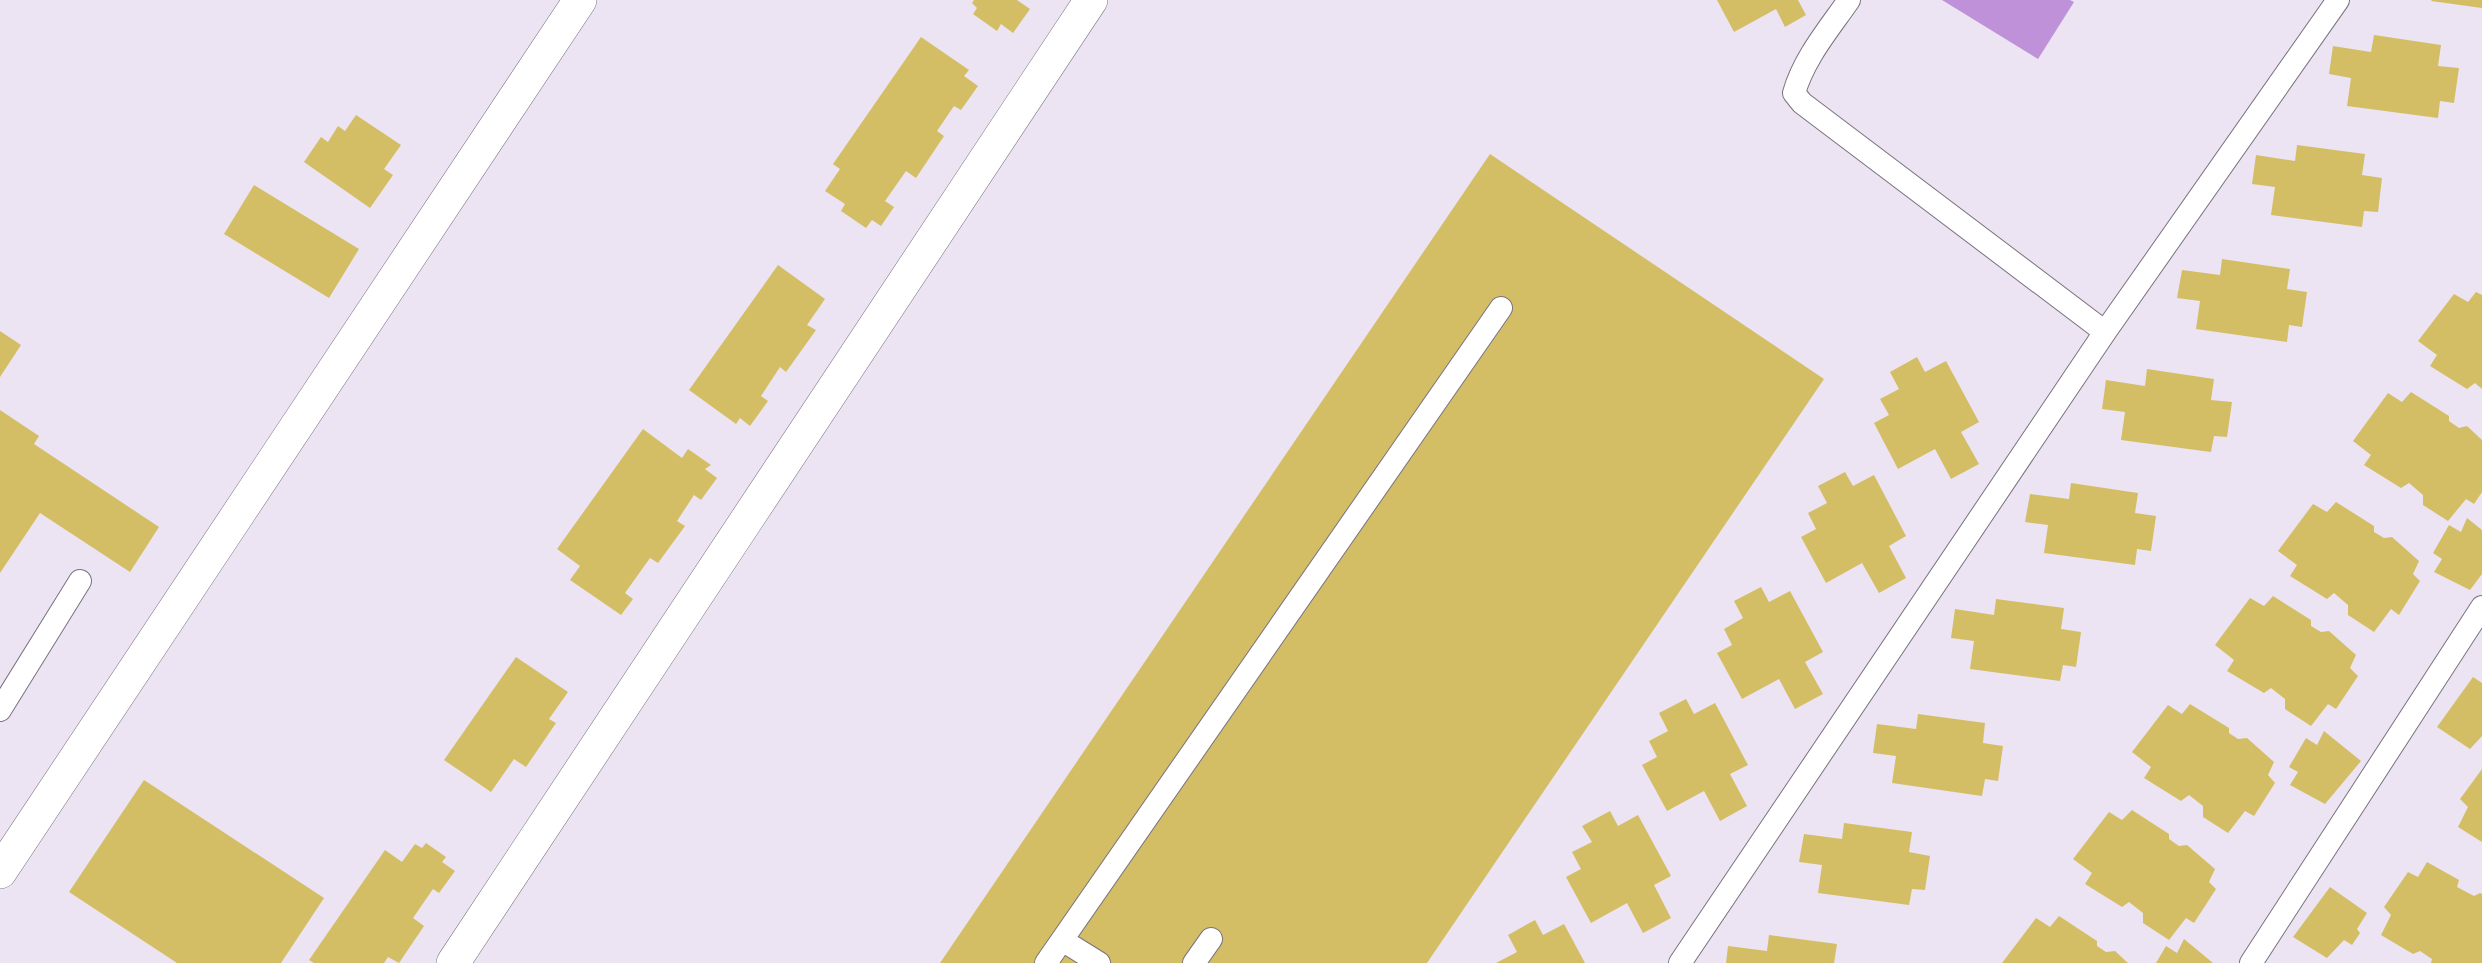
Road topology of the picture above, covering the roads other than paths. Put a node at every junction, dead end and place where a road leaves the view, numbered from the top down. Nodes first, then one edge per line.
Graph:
1 (580, 0) edge
2 (1091, 0) edge
3 (1850, 0) edge
4 (2338, 0) edge
5 (1501, 308) dead end
6 (2105, 332) junction
7 (80, 581) dead end
8 (2482, 607) edge
9 (0, 710) edge
10 (0, 872) edge
11 (1211, 939) dead end
12 (1062, 940) junction
13 (453, 963) edge
14 (1046, 963) edge
15 (1100, 963) edge
16 (1194, 963) edge
17 (1680, 963) edge
18 (2251, 963) edge

1 - 10 street
2 - 13 street
3 - 6 lane
4 - 6 lane
5 - 12 lane
6 - 17 lane
7 - 9 lane
8 - 18 lane
11 - 16 lane
12 - 14 lane
12 - 15 lane

